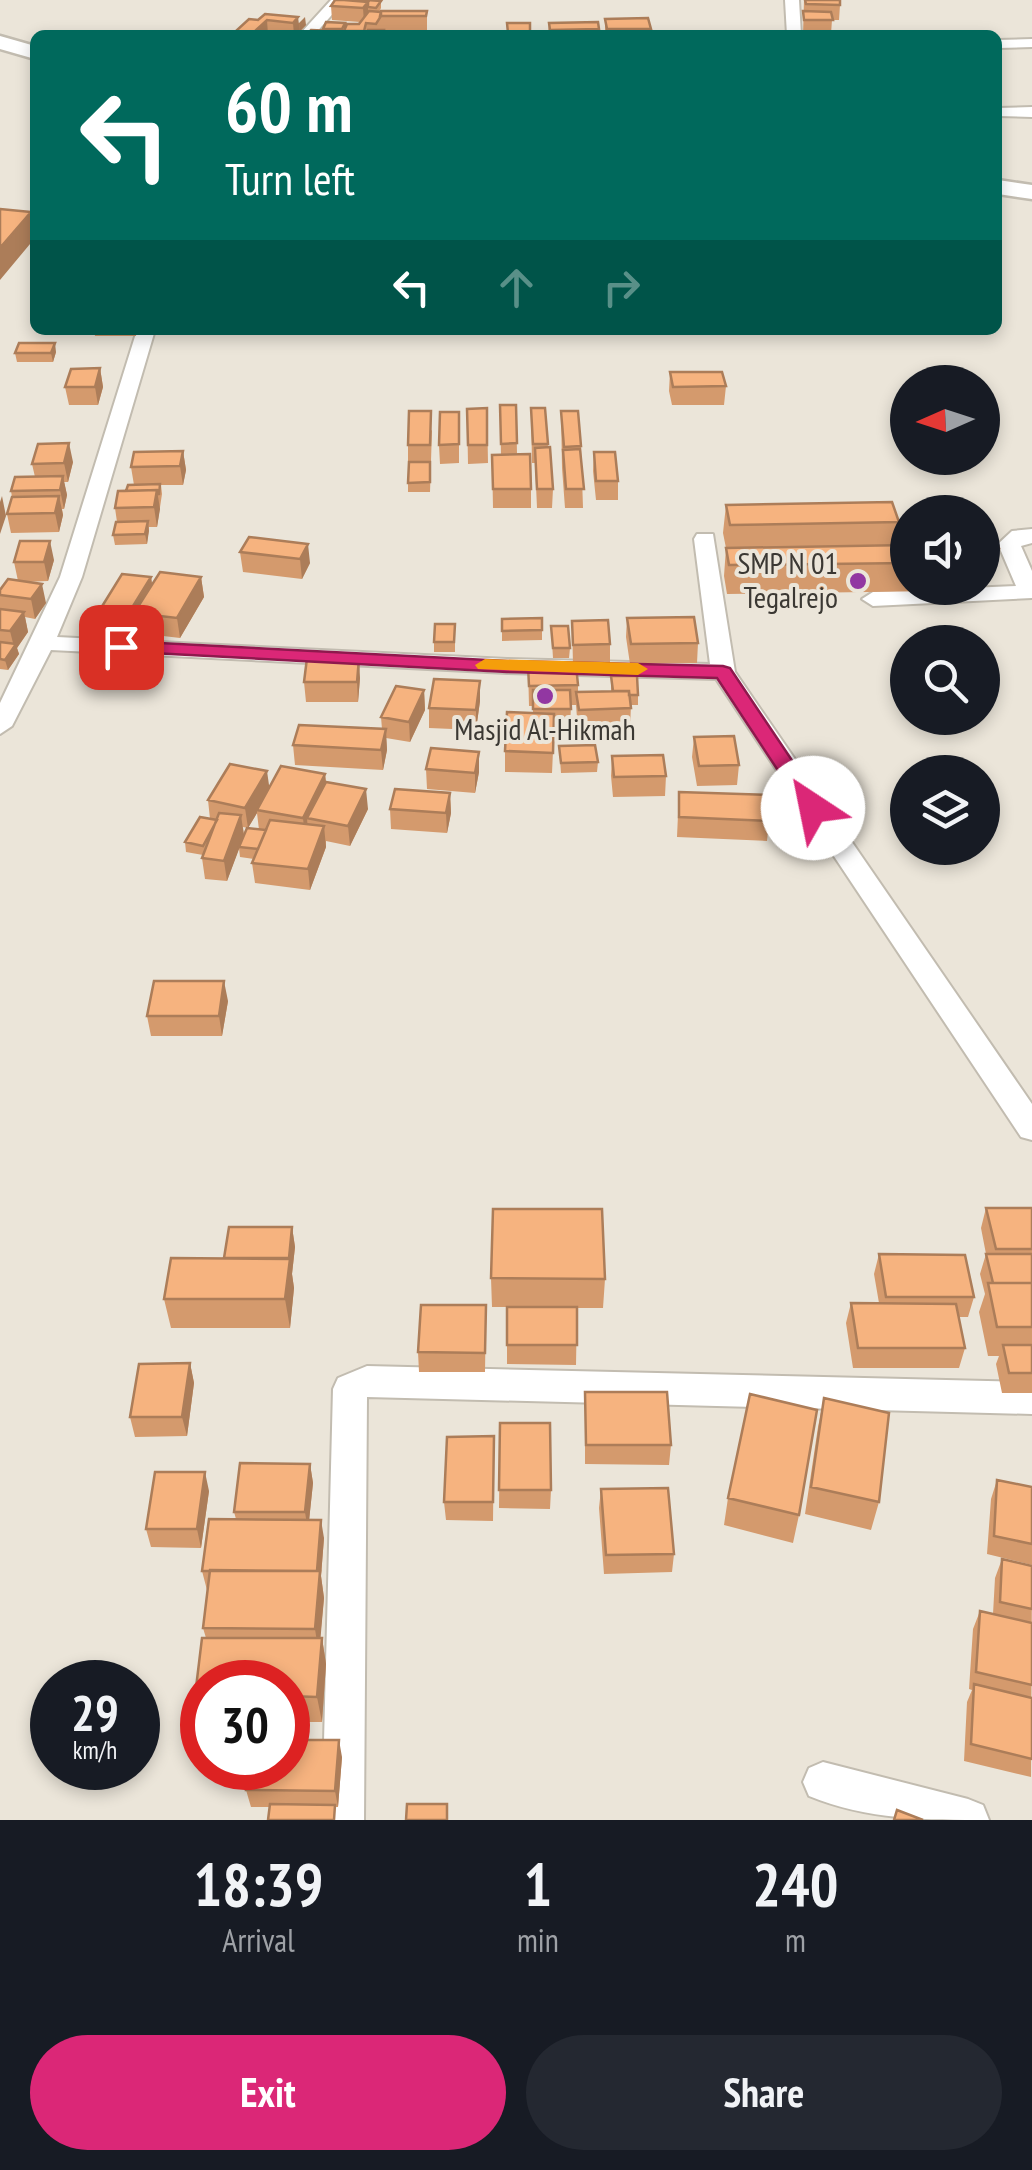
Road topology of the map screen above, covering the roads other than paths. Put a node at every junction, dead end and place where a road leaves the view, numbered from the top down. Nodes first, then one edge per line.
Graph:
1 (338, 0) edge
2 (792, 0) edge
3 (311, 30) edge
4 (794, 30) edge
5 (0, 42) edge
6 (1032, 43) edge
7 (1002, 44) edge
8 (30, 51) edge
9 (1002, 112) edge
10 (1032, 112) edge
11 (1002, 188) edge
12 (1032, 192) edge
13 (144, 335) edge
14 (1032, 536) edge
15 (705, 540) dead end
16 (873, 598) dead end
17 (44, 644) junction
18 (723, 672) junction
19 (0, 726) edge
20 (1032, 1128) edge
21 (1032, 1398) edge
22 (823, 1782) dead end
23 (343, 1820) edge
24 (968, 1820) edge

1 - 3 street
2 - 4 street
5 - 8 street
6 - 7 street
9 - 10 street
11 - 12 street
13 - 17 street
14 - 16 street
15 - 18 street
17 - 18 street
17 - 19 street
18 - 20 street
21 - 23 street
22 - 24 street

